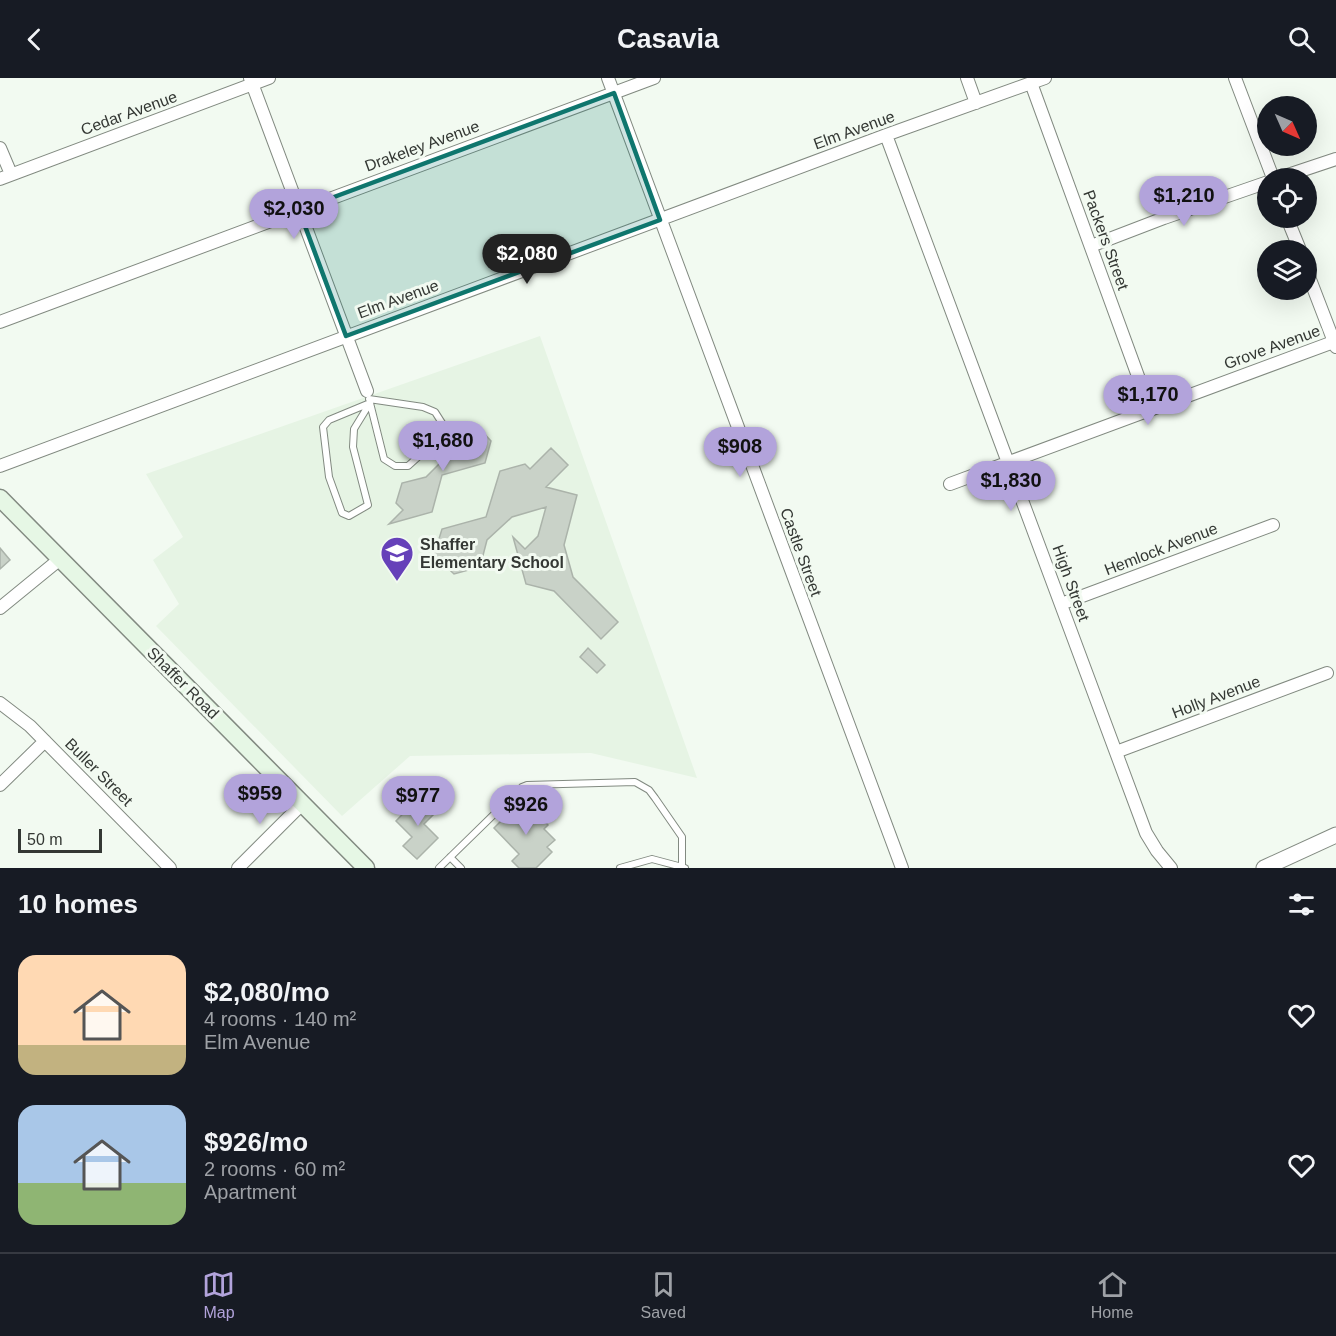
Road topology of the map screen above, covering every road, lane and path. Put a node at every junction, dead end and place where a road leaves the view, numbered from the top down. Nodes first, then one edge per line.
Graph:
1 (269, 78) edge
2 (608, 78) edge
3 (654, 78) edge
4 (967, 78) edge
5 (1045, 78) edge
6 (1235, 78) edge
7 (251, 81) edge
8 (1031, 83) junction
9 (614, 93) junction
10 (976, 103) junction
11 (886, 135) junction
12 (0, 148) edge
13 (1336, 159) edge
14 (1269, 168) edge
15 (1309, 168) edge
16 (5, 176) edge
17 (1257, 186) edge
18 (299, 210) junction
19 (660, 220) junction
20 (1091, 246) junction
21 (1317, 297) edge
22 (0, 322) edge
23 (346, 336) junction
24 (1335, 344) edge
25 (369, 398) junction
26 (1150, 409) junction
27 (1008, 461) junction
28 (0, 466) edge
29 (950, 484) dead end
30 (0, 498) edge
31 (1273, 525) dead end
32 (60, 559) junction
33 (1061, 604) junction
34 (0, 608) edge
35 (1328, 673) dead end
36 (0, 703) edge
37 (45, 741) junction
38 (1116, 752) junction
39 (0, 785) edge
40 (302, 804) junction
41 (1336, 835) edge
42 (450, 857) junction
43 (170, 868) edge
44 (238, 868) edge
45 (366, 868) edge
46 (439, 868) edge
47 (461, 868) edge
48 (620, 868) edge
49 (683, 868) edge
50 (902, 868) edge
51 (1171, 868) edge
52 (1264, 868) edge

1 - 7 street, Cedar Avenue
2 - 9 street, Castle Street
3 - 9 street, Drakeley Avenue
4 - 10 street
5 - 8 street, Elm Avenue
6 - 14 street
7 - 16 street, Cedar Avenue
7 - 18 street
8 - 10 street, Elm Avenue
8 - 20 street, Packers Street
9 - 18 street, Drakeley Avenue
9 - 19 street, Castle Street
10 - 11 street, Elm Avenue
11 - 19 street, Elm Avenue
11 - 27 street, High Street
12 - 16 street
13 - 15 street
17 - 20 street
18 - 22 street, Drakeley Avenue
18 - 23 street
19 - 23 street, Elm Avenue
19 - 50 street, Castle Street
20 - 26 street, Packers Street
21 - 24 street
23 - 25 street
23 - 28 street, Elm Avenue
24 - 26 street, Grove Avenue
25 - 25 lane
25 - 25 lane
26 - 27 street, Grove Avenue
27 - 29 street, Grove Avenue
27 - 33 street, High Street
30 - 32 main road, Shaffer Road
31 - 33 street, Hemlock Avenue
32 - 34 street
32 - 40 main road, Shaffer Road
33 - 38 street, High Street
35 - 38 street, Holly Avenue
36 - 37 street, Buller Street
37 - 39 street
37 - 43 street, Buller Street
38 - 51 street, High Street
40 - 44 street
40 - 45 main road, Shaffer Road
41 - 52 street
42 - 46 lane
42 - 47 lane
42 - 49 lane
48 - 49 lane

